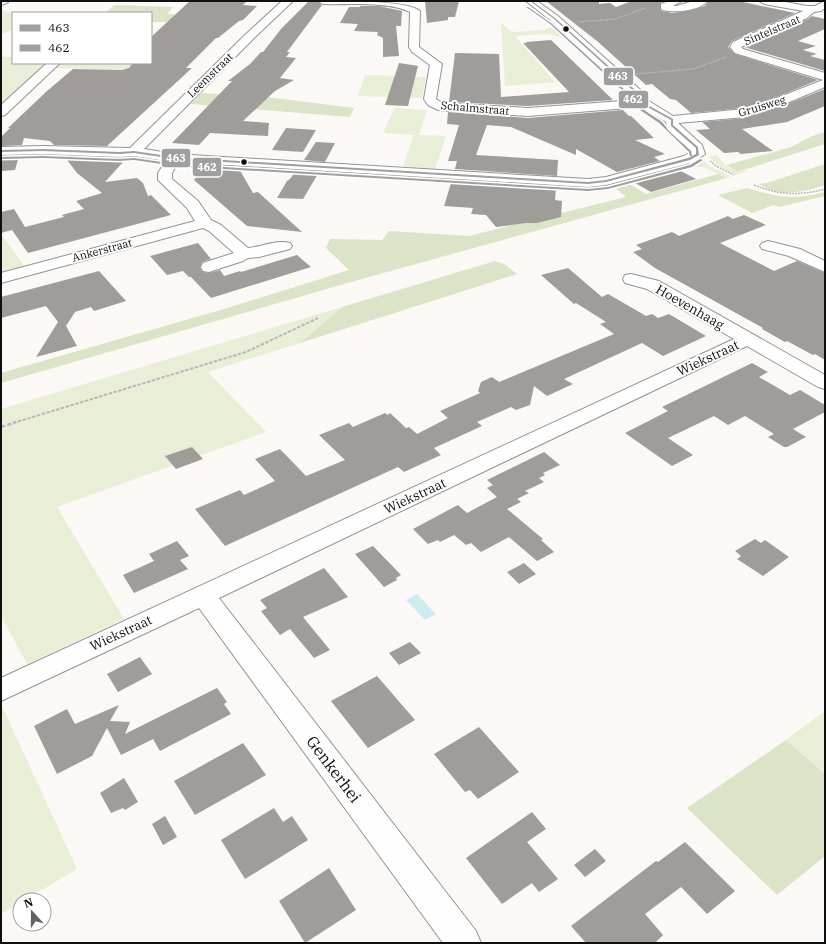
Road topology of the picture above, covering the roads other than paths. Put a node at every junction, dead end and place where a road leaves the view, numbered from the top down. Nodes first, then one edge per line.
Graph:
1 (4, 1) edge
2 (288, 1) edge
3 (323, 1) edge
4 (531, 1) edge
5 (677, 1) edge
6 (703, 1) edge
7 (764, 1) edge
8 (1, 2) edge
9 (825, 4) edge
10 (807, 9) junction
11 (53, 64) edge
12 (825, 77) edge
13 (825, 84) edge
14 (643, 103) junction
15 (1, 112) edge
16 (672, 120) junction
17 (1, 151) edge
18 (134, 152) junction
19 (175, 158) junction
20 (204, 223) junction
21 (284, 246) dead end
22 (768, 246) dead end
23 (244, 253) junction
24 (209, 267) dead end
25 (825, 267) edge
26 (1, 278) edge
27 (631, 279) dead end
28 (748, 339) junction
29 (825, 383) edge
30 (204, 595) junction
31 (1, 690) edge
32 (464, 943) edge

1 - 8 street
2 - 18 street, Leemstraat
3 - 14 street, Schalmstraat
4 - 14 street
5 - 6 street
7 - 10 street
9 - 10 street, Sintelstraat
10 - 12 street, Sintelstraat
11 - 15 street
13 - 16 street, Gruisweg
14 - 16 street
16 - 19 street
17 - 18 street
18 - 19 street
19 - 20 street
20 - 23 street
20 - 26 street, Ankerstraat
21 - 23 street
22 - 25 street
23 - 24 street
27 - 28 street, Hoevenhaag
28 - 29 street, Wiekstraat
28 - 30 street, Wiekstraat
30 - 31 street, Wiekstraat
30 - 32 street, Genkerhei

